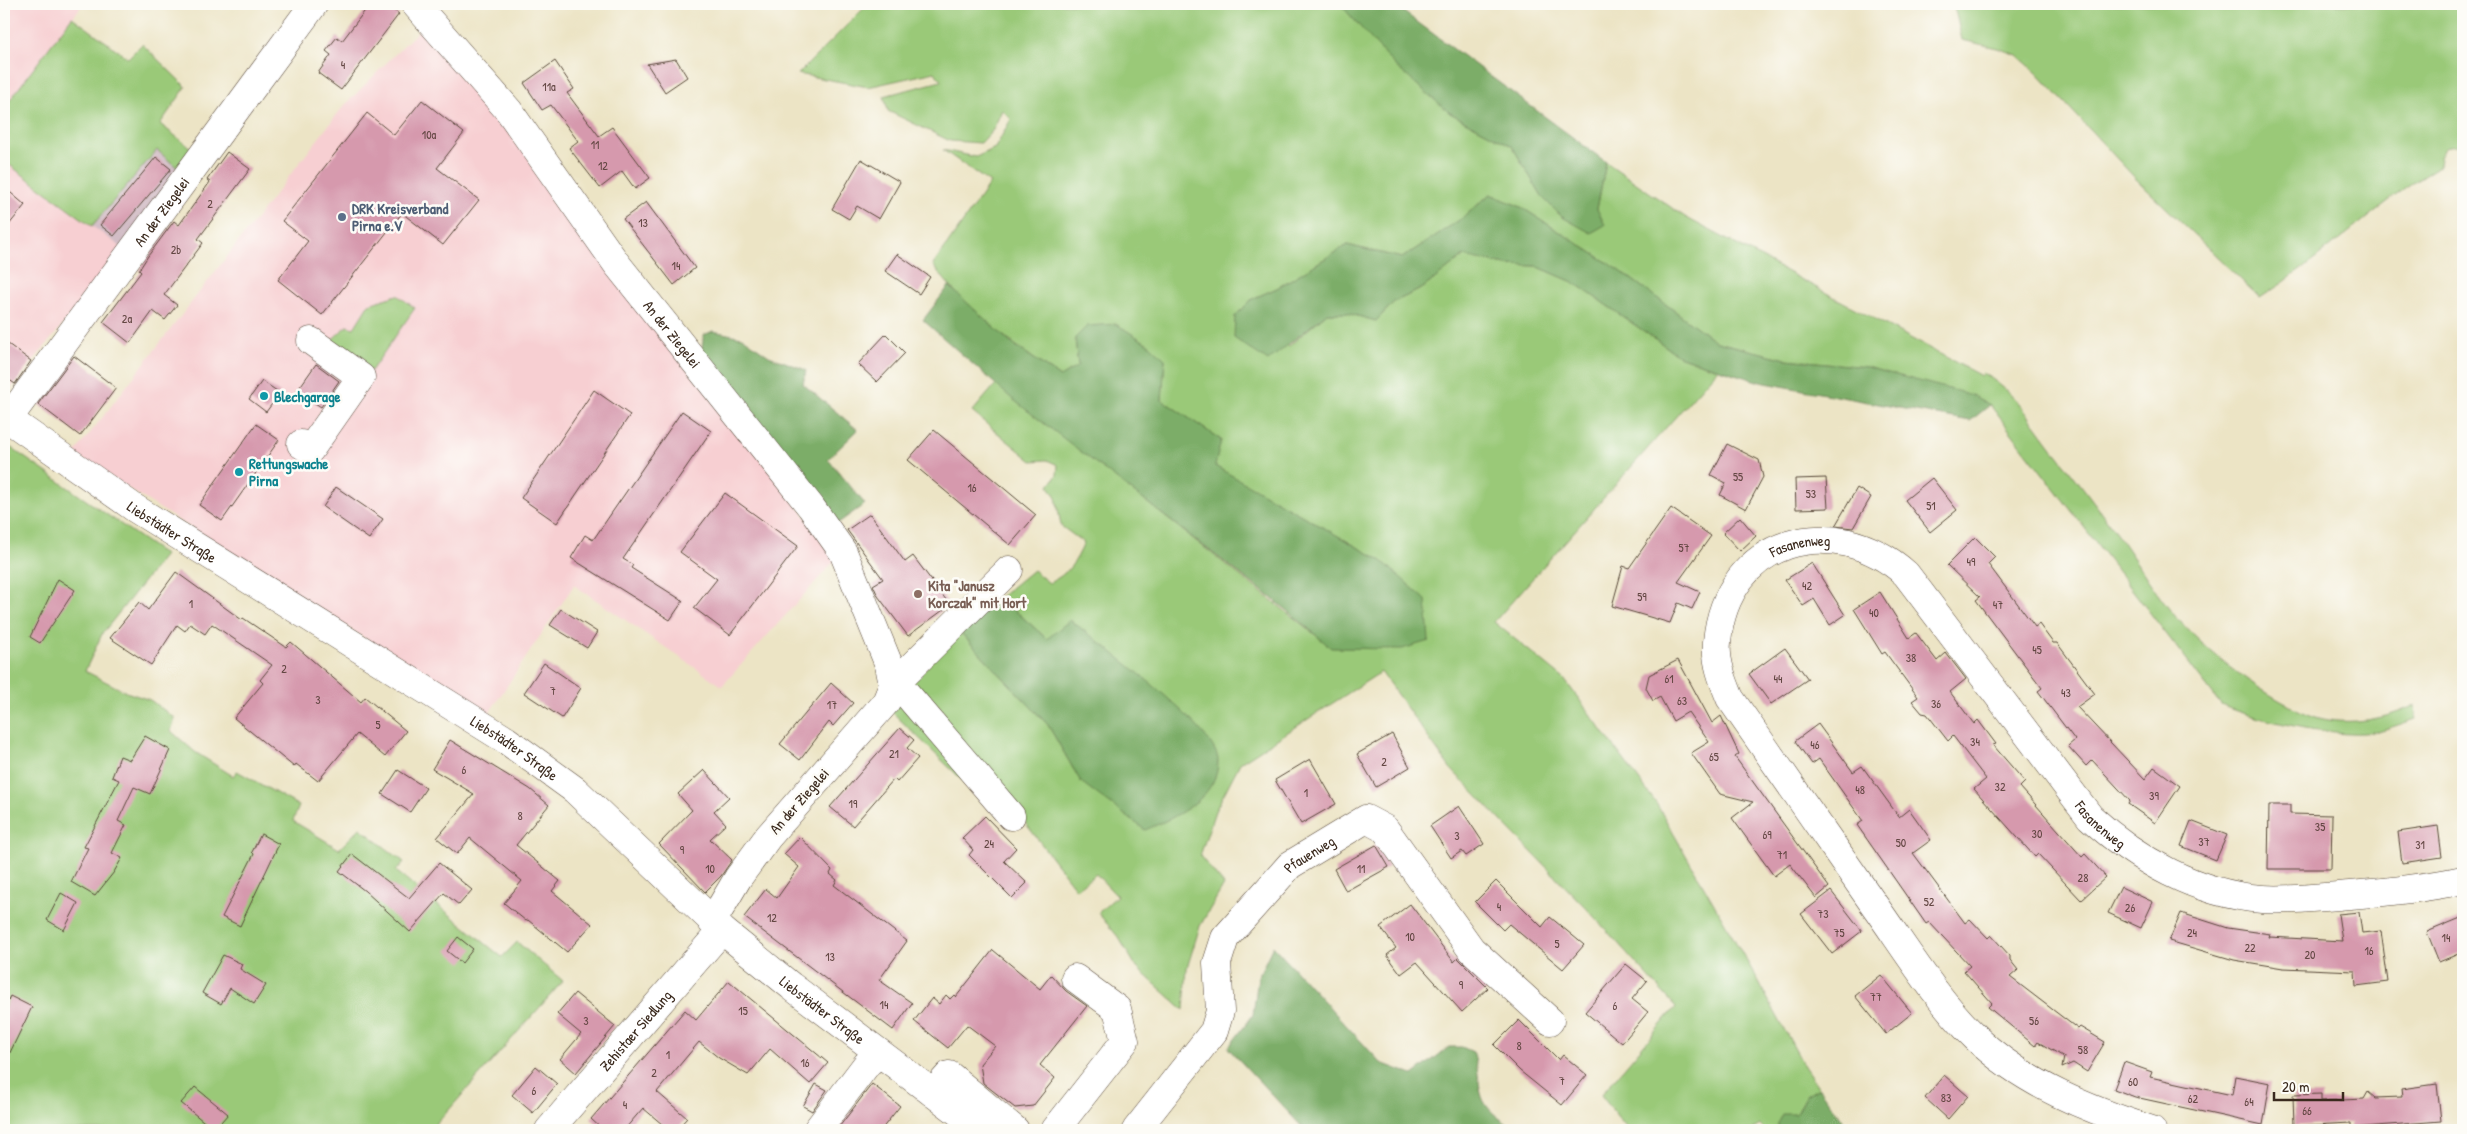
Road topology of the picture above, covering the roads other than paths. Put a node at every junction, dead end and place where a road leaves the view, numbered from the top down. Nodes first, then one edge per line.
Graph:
1 (314, 4) edge
2 (416, 4) edge
3 (311, 341) dead end
4 (6, 418) edge
5 (301, 444) dead end
6 (1009, 570) dead end
7 (893, 685) junction
8 (1011, 816) dead end
9 (2463, 880) edge
10 (717, 926) junction
11 (1075, 978) dead end
12 (1550, 1021) dead end
13 (879, 1052) junction
14 (933, 1093) junction
15 (549, 1130) edge
16 (817, 1130) edge
17 (982, 1130) edge
18 (1016, 1130) edge
19 (1055, 1130) edge
20 (1136, 1130) edge
21 (2152, 1130) edge

1 - 4 street, An der Ziegelei
2 - 7 street, An der Ziegelei
3 - 5 street
4 - 10 street, Liebstädter Straße
6 - 7 street
7 - 8 street
7 - 10 street, An der Ziegelei
9 - 21 street, Fasanenweg
10 - 13 street, Liebstädter Straße
10 - 15 street, Zehistaer Siedlung
11 - 19 street
12 - 20 street, Pfauenweg
13 - 14 street, Liebstädter Straße
13 - 16 street
14 - 17 street, Liebstädter Straße
14 - 18 street

